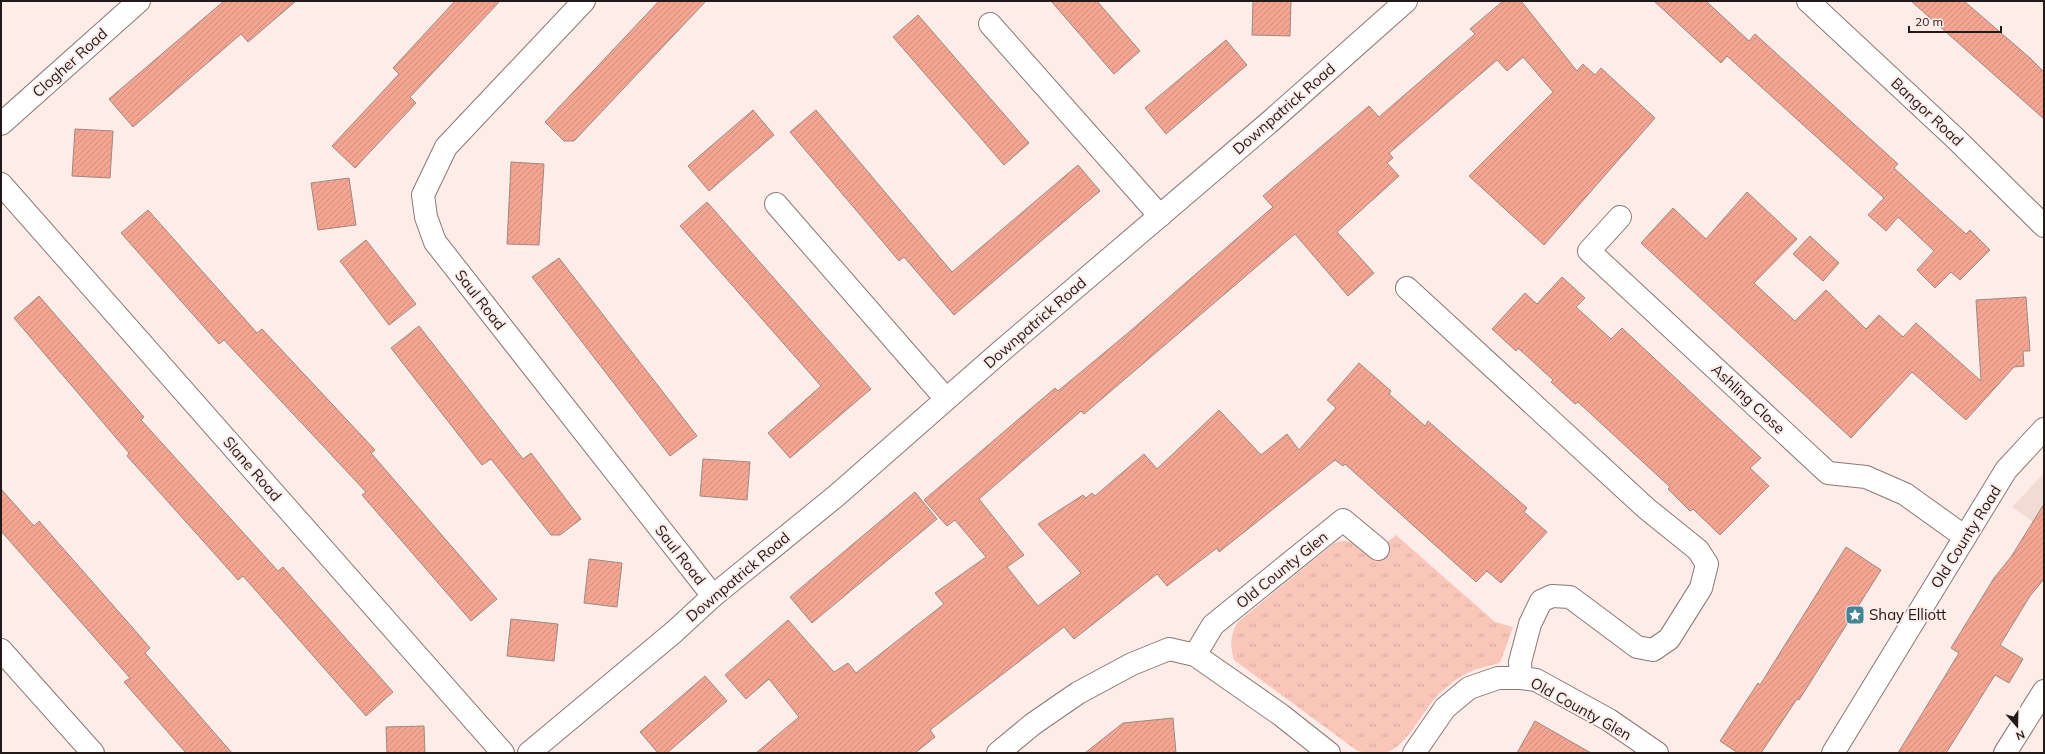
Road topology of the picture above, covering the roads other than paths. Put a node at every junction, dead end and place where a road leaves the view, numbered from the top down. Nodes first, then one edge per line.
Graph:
1 (139, 1) edge
2 (584, 1) edge
3 (1808, 1) edge
4 (1394, 5) edge
5 (990, 24) dead end
6 (1, 124) edge
7 (1, 184) edge
8 (776, 204) dead end
9 (1160, 216) junction
10 (1620, 217) dead end
11 (2044, 226) edge
12 (1407, 288) dead end
13 (946, 399) junction
14 (2044, 429) edge
15 (1965, 537) junction
16 (1378, 549) dead end
17 (713, 596) junction
18 (1, 650) edge
19 (1195, 655) junction
20 (1521, 678) junction
21 (2044, 691) edge
22 (93, 753) edge
23 (503, 753) edge
24 (529, 753) edge
25 (998, 753) edge
26 (1329, 753) edge
27 (1414, 753) edge
28 (1657, 753) edge
29 (1833, 753) edge
30 (2005, 753) edge

1 - 6 street, Clogher Road
2 - 17 street, Saul Road
3 - 11 street, Bangor Road
4 - 9 street, Downpatrick Road
5 - 9 street
7 - 23 street, Slane Road
8 - 13 street
9 - 13 street, Downpatrick Road
10 - 15 street, Ashling Close
12 - 20 street
13 - 17 street, Downpatrick Road
14 - 15 street, Old County Road
15 - 29 street, Old County Road
16 - 19 street, Old County Glen
17 - 24 street, Downpatrick Road
18 - 22 street
19 - 25 street
19 - 26 street
20 - 27 street, Old County Glen
20 - 28 street, Old County Glen
21 - 30 street

